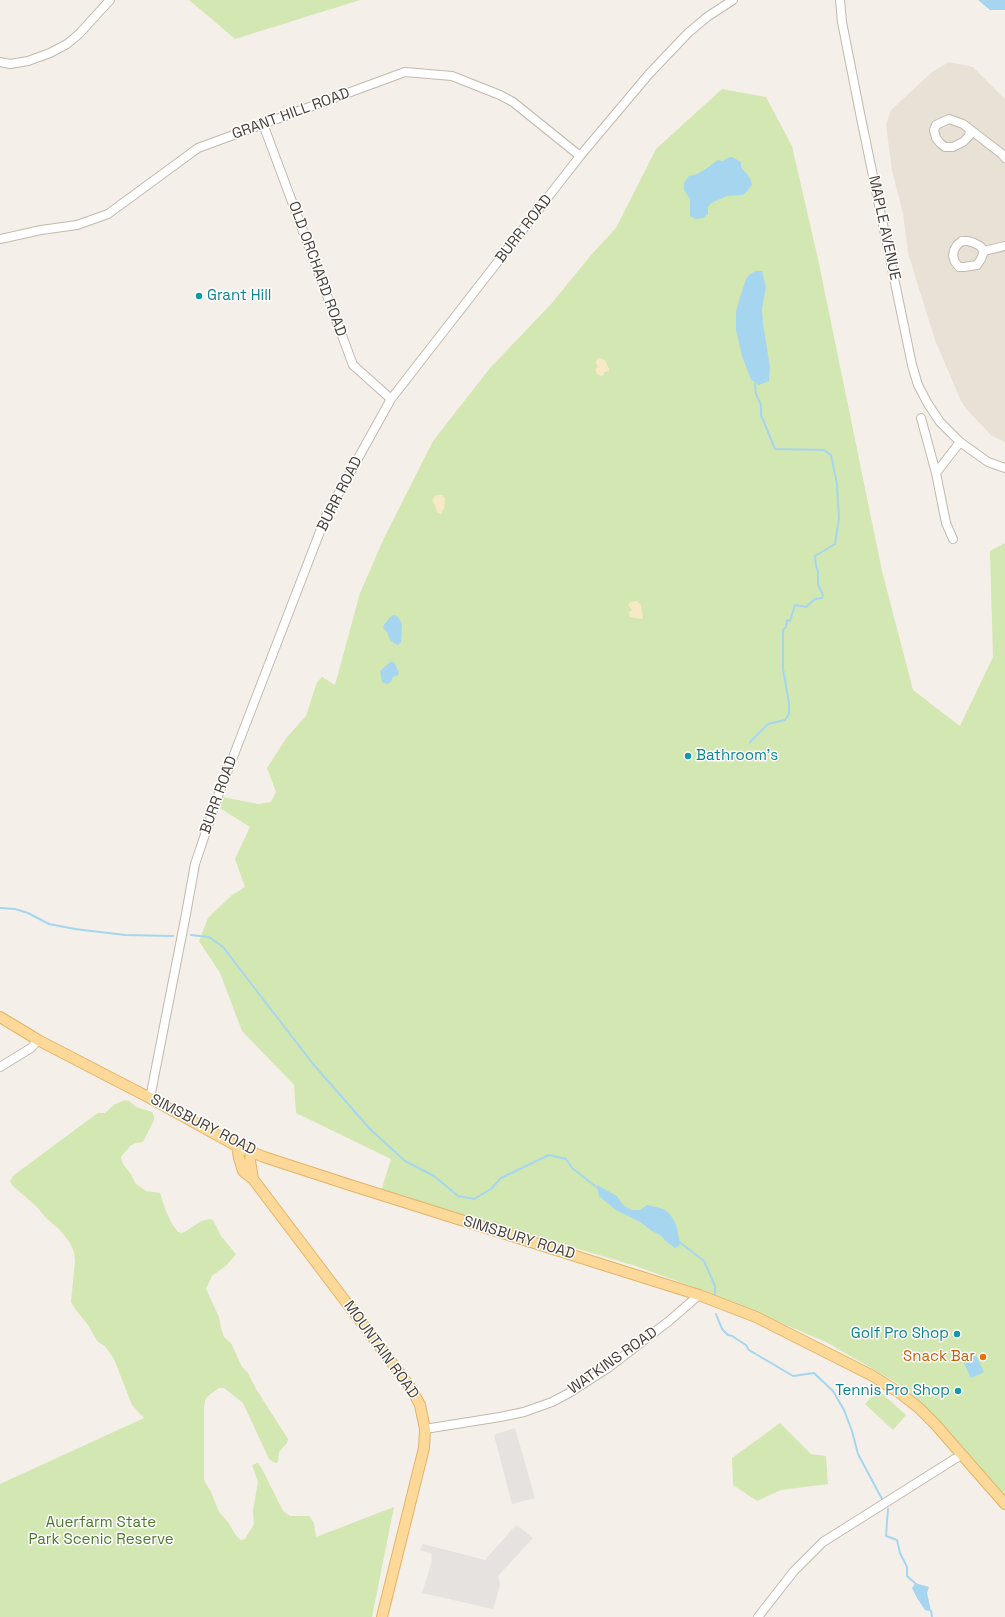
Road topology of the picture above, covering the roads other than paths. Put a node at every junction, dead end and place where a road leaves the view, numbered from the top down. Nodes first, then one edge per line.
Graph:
1 (110, 0) edge
2 (840, 0) edge
3 (729, 1) edge
4 (0, 62) edge
5 (263, 124) junction
6 (970, 130) dead end
7 (580, 156) junction
8 (1005, 158) edge
9 (0, 239) edge
10 (1005, 246) edge
11 (984, 251) dead end
12 (391, 399) junction
13 (922, 418) dead end
14 (960, 442) junction
15 (1005, 468) edge
16 (936, 473) junction
17 (953, 539) dead end
18 (0, 1017) edge
19 (38, 1040) junction
20 (0, 1067) edge
21 (150, 1098) junction
22 (237, 1146) junction
23 (251, 1151) junction
24 (253, 1179) junction
25 (699, 1295) junction
26 (425, 1429) junction
27 (961, 1455) junction
28 (1005, 1504) edge
29 (382, 1617) edge
30 (758, 1617) edge

1 - 4 street
2 - 14 street, MAPLE AVENUE
3 - 7 street, BURR ROAD
5 - 7 street, GRANT HILL ROAD
5 - 9 street, GRANT HILL ROAD
5 - 12 street, OLD ORCHARD ROAD
6 - 8 street
7 - 12 street, BURR ROAD
10 - 11 street
12 - 21 street, BURR ROAD
13 - 16 street
14 - 15 street, MAPLE AVENUE
14 - 16 street
16 - 17 street
18 - 19 main road, SIMSBURY ROAD
19 - 20 street
19 - 21 main road, SIMSBURY ROAD
21 - 22 main road, SIMSBURY ROAD
22 - 23 main road, SIMSBURY ROAD
22 - 24 main road, MOUNTAIN ROAD
23 - 24 main road, MOUNTAIN ROAD
23 - 25 main road, SIMSBURY ROAD
24 - 26 main road, MOUNTAIN ROAD
25 - 26 street, WATKINS ROAD
25 - 27 main road, SIMSBURY ROAD
26 - 29 main road, MOUNTAIN ROAD
27 - 28 main road, SIMSBURY ROAD
27 - 30 street

